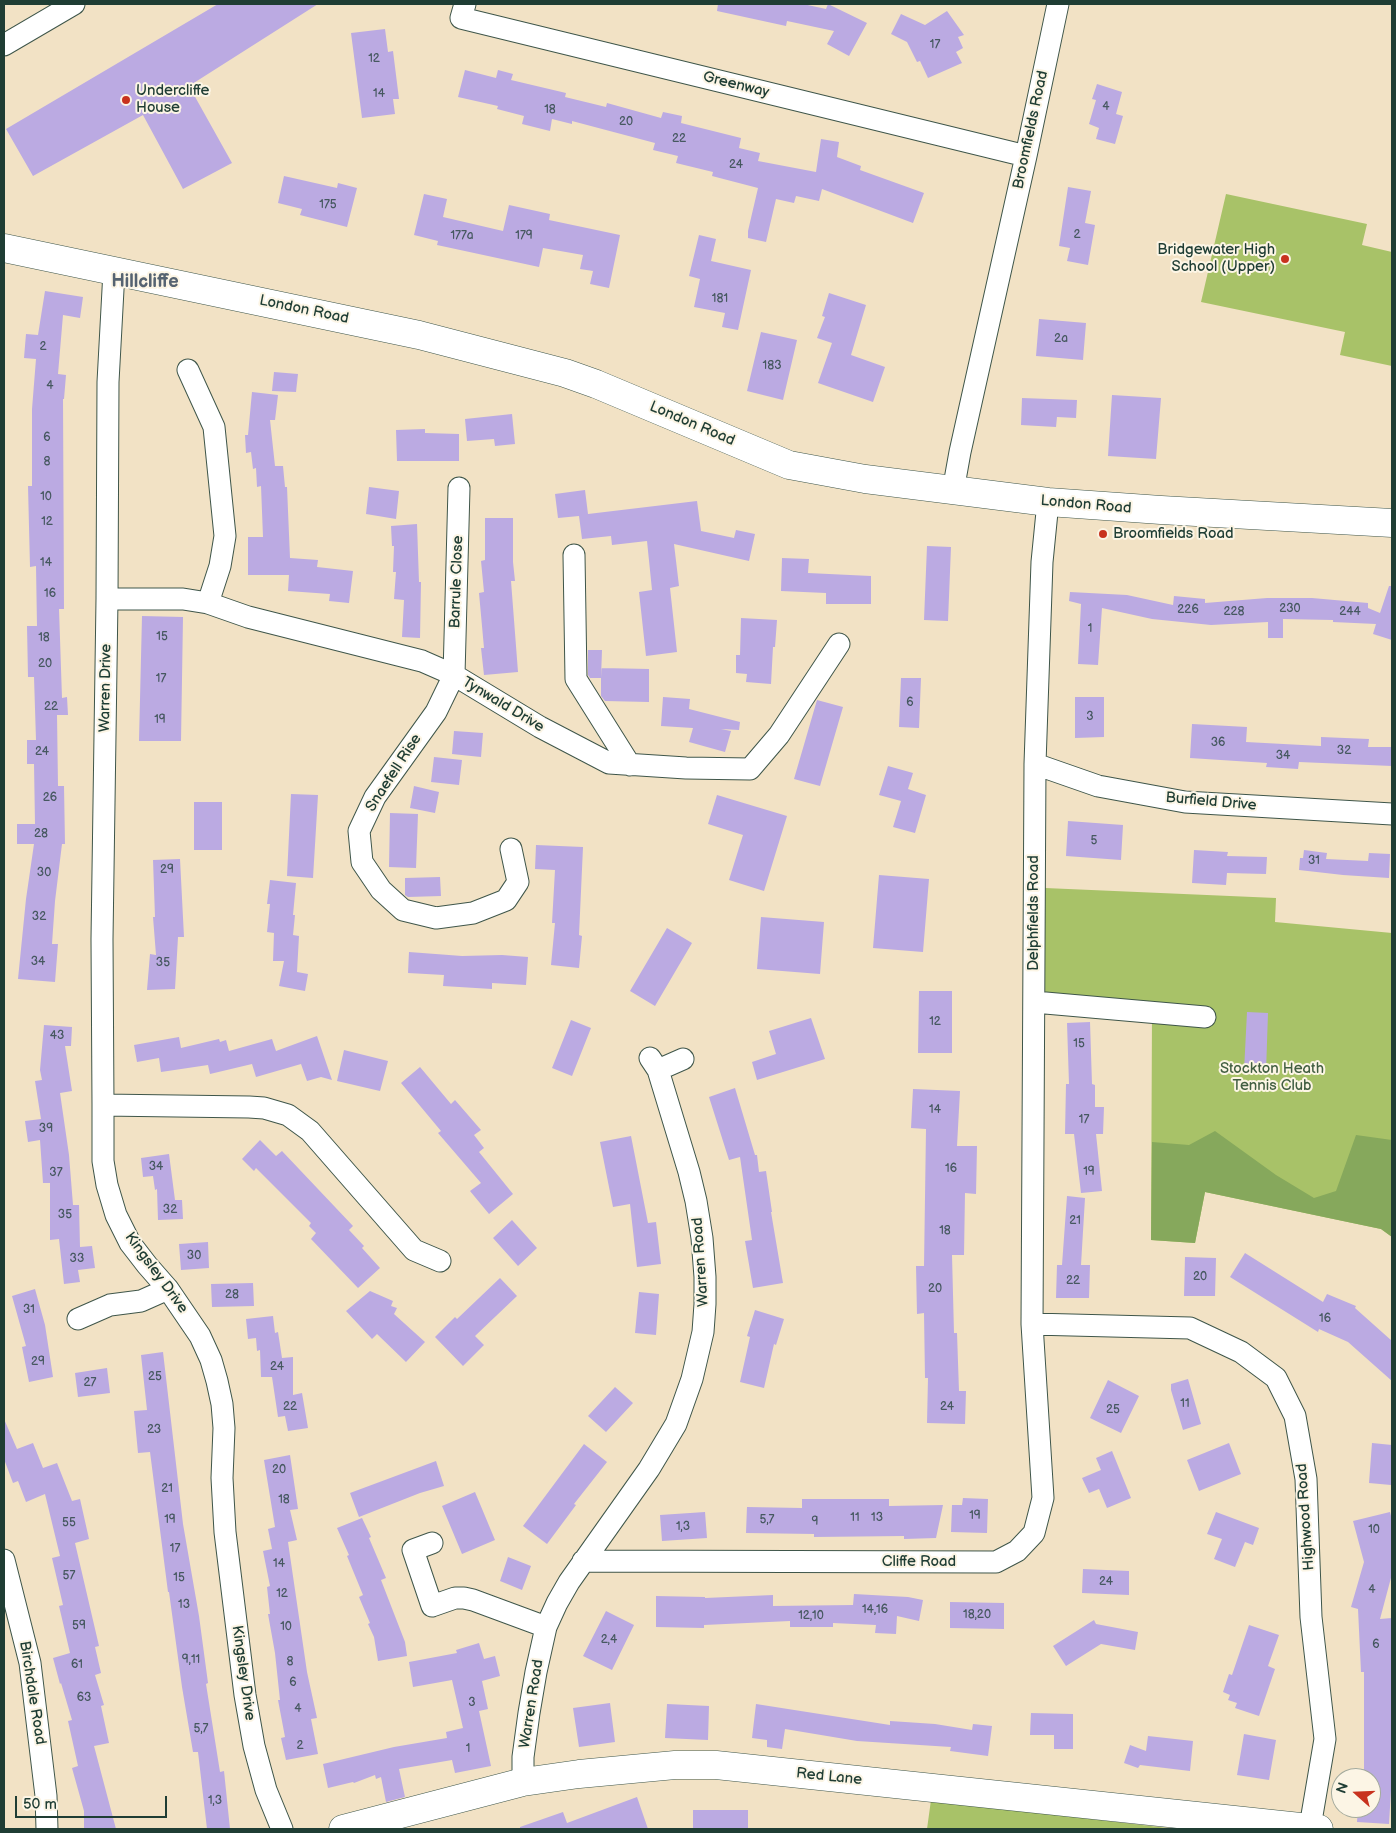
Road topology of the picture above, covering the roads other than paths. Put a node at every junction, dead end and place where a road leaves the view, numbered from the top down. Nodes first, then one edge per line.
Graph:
1 (74, 4) edge
2 (465, 4) edge
3 (1058, 4) edge
4 (4, 45) edge
5 (1026, 156) junction
6 (4, 248) edge
7 (114, 271) junction
8 (188, 370) dead end
9 (461, 488) dead end
10 (953, 491) junction
11 (1048, 502) junction
12 (1392, 523) edge
13 (574, 555) dead end
14 (107, 599) junction
15 (208, 603) junction
16 (839, 644) dead end
17 (454, 675) junction
18 (1035, 764) junction
19 (630, 765) junction
20 (1392, 814) edge
21 (511, 849) dead end
22 (1034, 1002) junction
23 (1206, 1017) dead end
24 (683, 1059) dead end
25 (103, 1105) junction
26 (440, 1261) dead end
27 (168, 1289) junction
28 (78, 1319) dead end
29 (1032, 1324) junction
30 (432, 1542) dead end
31 (4, 1560) edge
32 (583, 1561) junction
33 (546, 1627) junction
34 (523, 1782) junction
35 (376, 1825) edge
36 (1315, 1828) edge
37 (47, 1829) edge
38 (282, 1829) edge
39 (343, 1829) edge

1 - 4 street
2 - 5 street, Greenway
3 - 5 street, Broomfields Road
5 - 10 street, Broomfields Road
6 - 7 main road, London Road
7 - 10 main road, London Road
7 - 14 street, Warren Drive
8 - 15 street
9 - 17 street, Barrule Close
10 - 11 main road, London Road
11 - 12 main road, London Road
11 - 18 street, Delphfields Road
13 - 19 street
14 - 15 street, Tynwald Drive
14 - 25 street, Warren Drive
15 - 17 street, Tynwald Drive
16 - 19 street, Tynwald Drive
17 - 19 street, Tynwald Drive
17 - 21 street, Snaefell Rise
18 - 20 street, Burfield Drive
18 - 22 street, Delphfields Road
22 - 23 street
22 - 29 street, Delphfields Road
24 - 32 street, Warren Road
25 - 26 street
25 - 27 street, Kingsley Drive
27 - 28 street
27 - 38 street, Kingsley Drive
29 - 32 street, Cliffe Road
29 - 36 street, Highwood Road
30 - 33 street
31 - 37 street, Birchdale Road
32 - 33 street, Warren Road
33 - 34 street, Warren Road
34 - 35 main road, Red Lane
34 - 36 main road, Red Lane
35 - 39 main road, Red Lane

